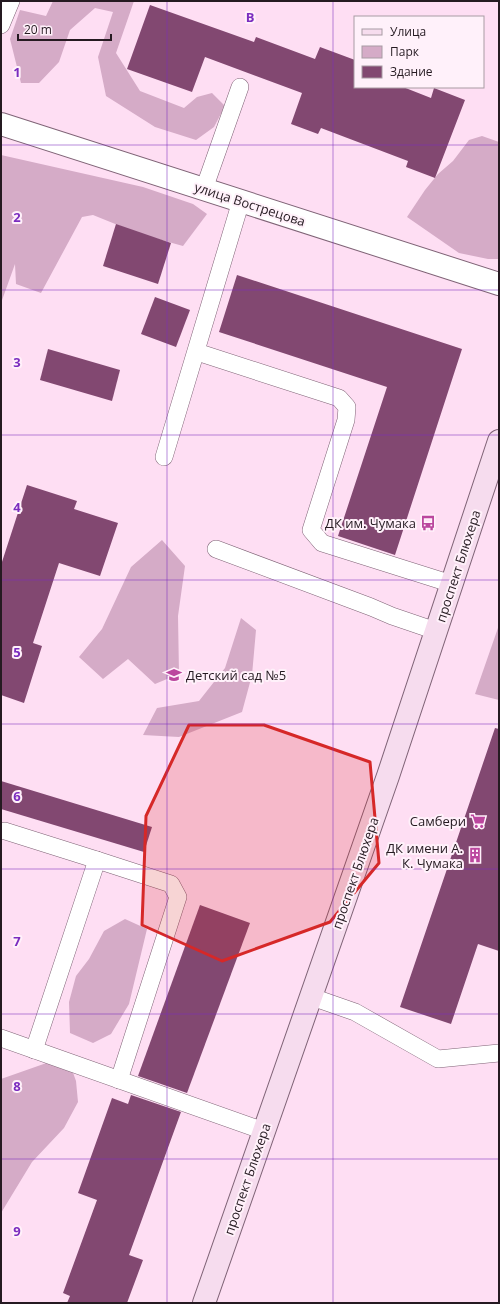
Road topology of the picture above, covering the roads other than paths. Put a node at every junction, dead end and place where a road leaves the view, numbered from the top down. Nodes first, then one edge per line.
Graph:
1 (11, 1) edge
2 (1, 25) edge
3 (240, 87) dead end
4 (1, 124) edge
5 (204, 190) junction
6 (241, 201) junction
7 (499, 284) edge
8 (197, 352) junction
9 (499, 441) edge
10 (164, 457) dead end
11 (216, 548) dead end
12 (452, 584) junction
13 (436, 631) junction
14 (2, 835) edge
15 (97, 860) junction
16 (312, 998) junction
17 (1, 1038) edge
18 (34, 1050) junction
19 (499, 1053) edge
20 (119, 1080) junction
21 (264, 1132) junction
22 (204, 1303) edge

1 - 2 lane
3 - 5 lane
4 - 5 street, улица Вострецова
5 - 6 street, улица Вострецова
6 - 7 street, улица Вострецова
6 - 8 lane
8 - 10 lane
8 - 12 lane
9 - 12 main road, проспект Блюхера
11 - 13 lane
12 - 13 main road, проспект Блюхера
13 - 16 main road, проспект Блюхера
14 - 15 lane
15 - 18 lane
15 - 20 lane
16 - 19 lane
16 - 21 main road, проспект Блюхера
17 - 18 lane
18 - 20 lane
20 - 21 lane
21 - 22 main road, проспект Блюхера

